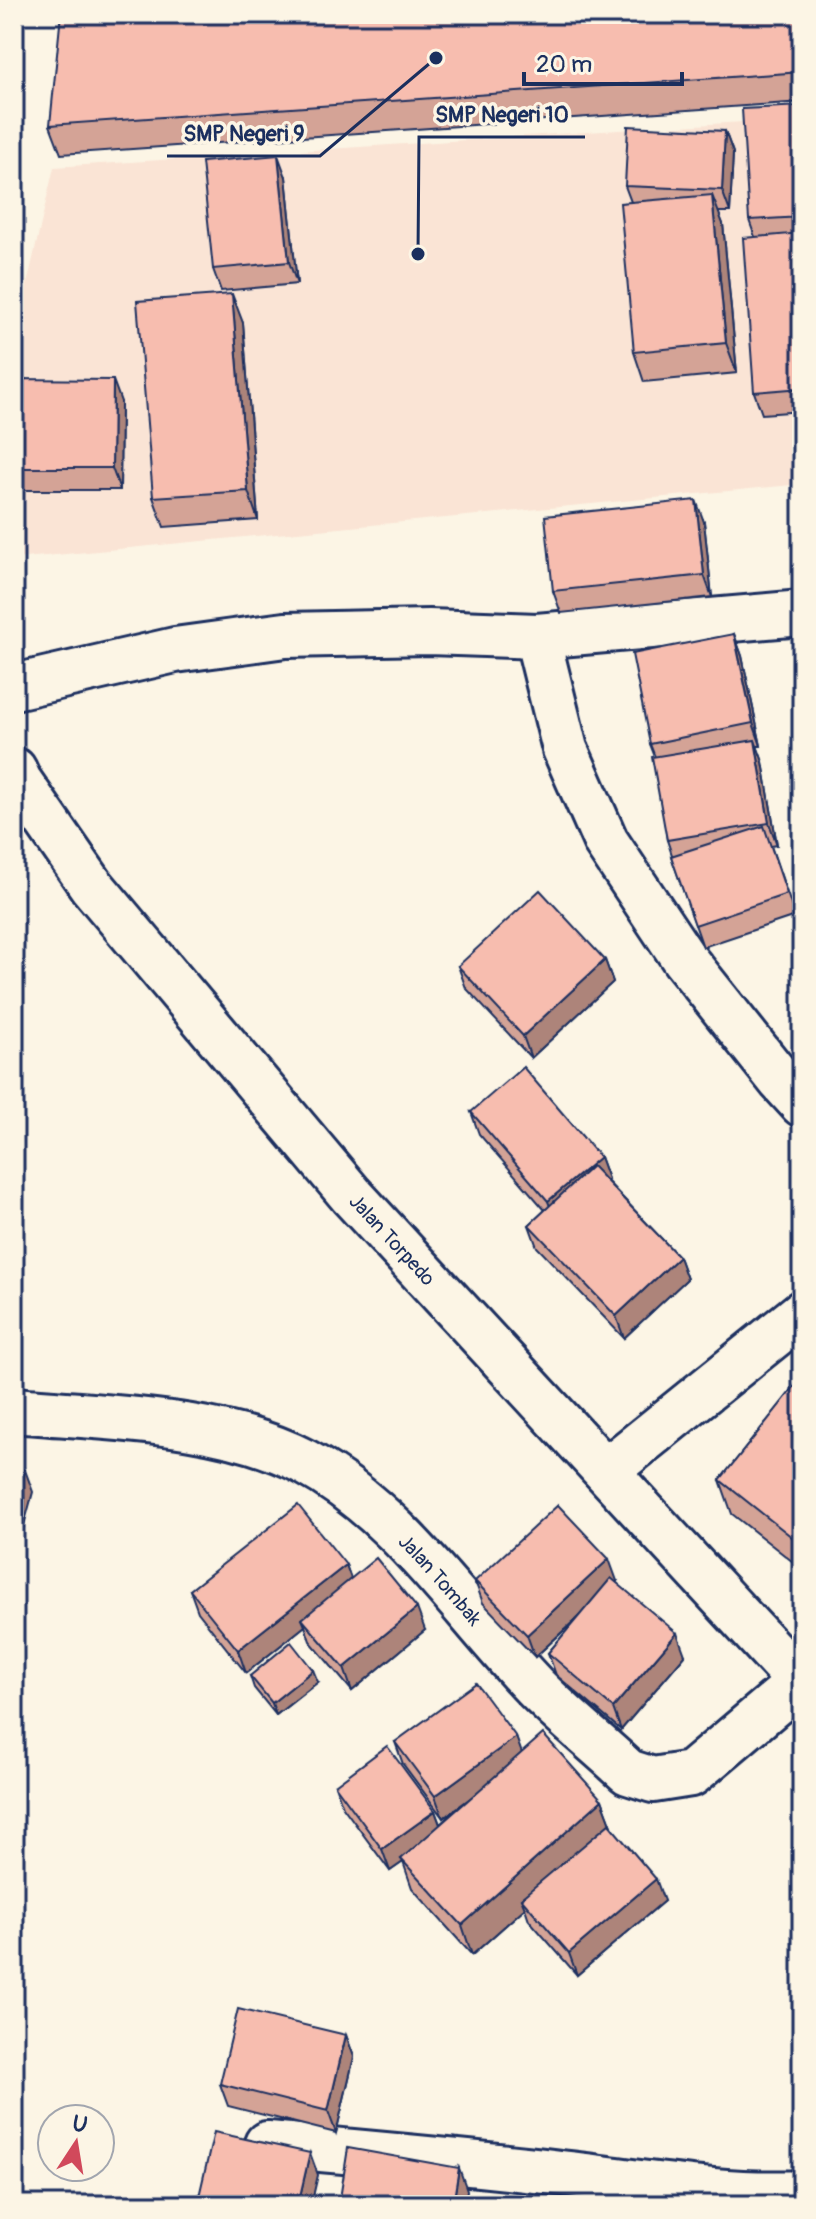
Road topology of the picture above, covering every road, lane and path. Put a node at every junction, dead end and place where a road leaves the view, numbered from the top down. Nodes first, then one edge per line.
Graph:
1 (802, 613) edge
2 (537, 636) junction
3 (14, 687) edge
4 (14, 770) edge
5 (802, 1104) edge
6 (802, 1313) edge
7 (14, 1410) edge
8 (606, 1471) junction
9 (801, 1683) edge
10 (267, 2144) edge
11 (802, 2193) edge

1 - 2 street
2 - 3 street
2 - 5 street
4 - 8 street, Jalan Torpedo
6 - 8 street
7 - 9 street, Jalan Tombak
8 - 9 street, Jalan Torpedo
10 - 11 street

